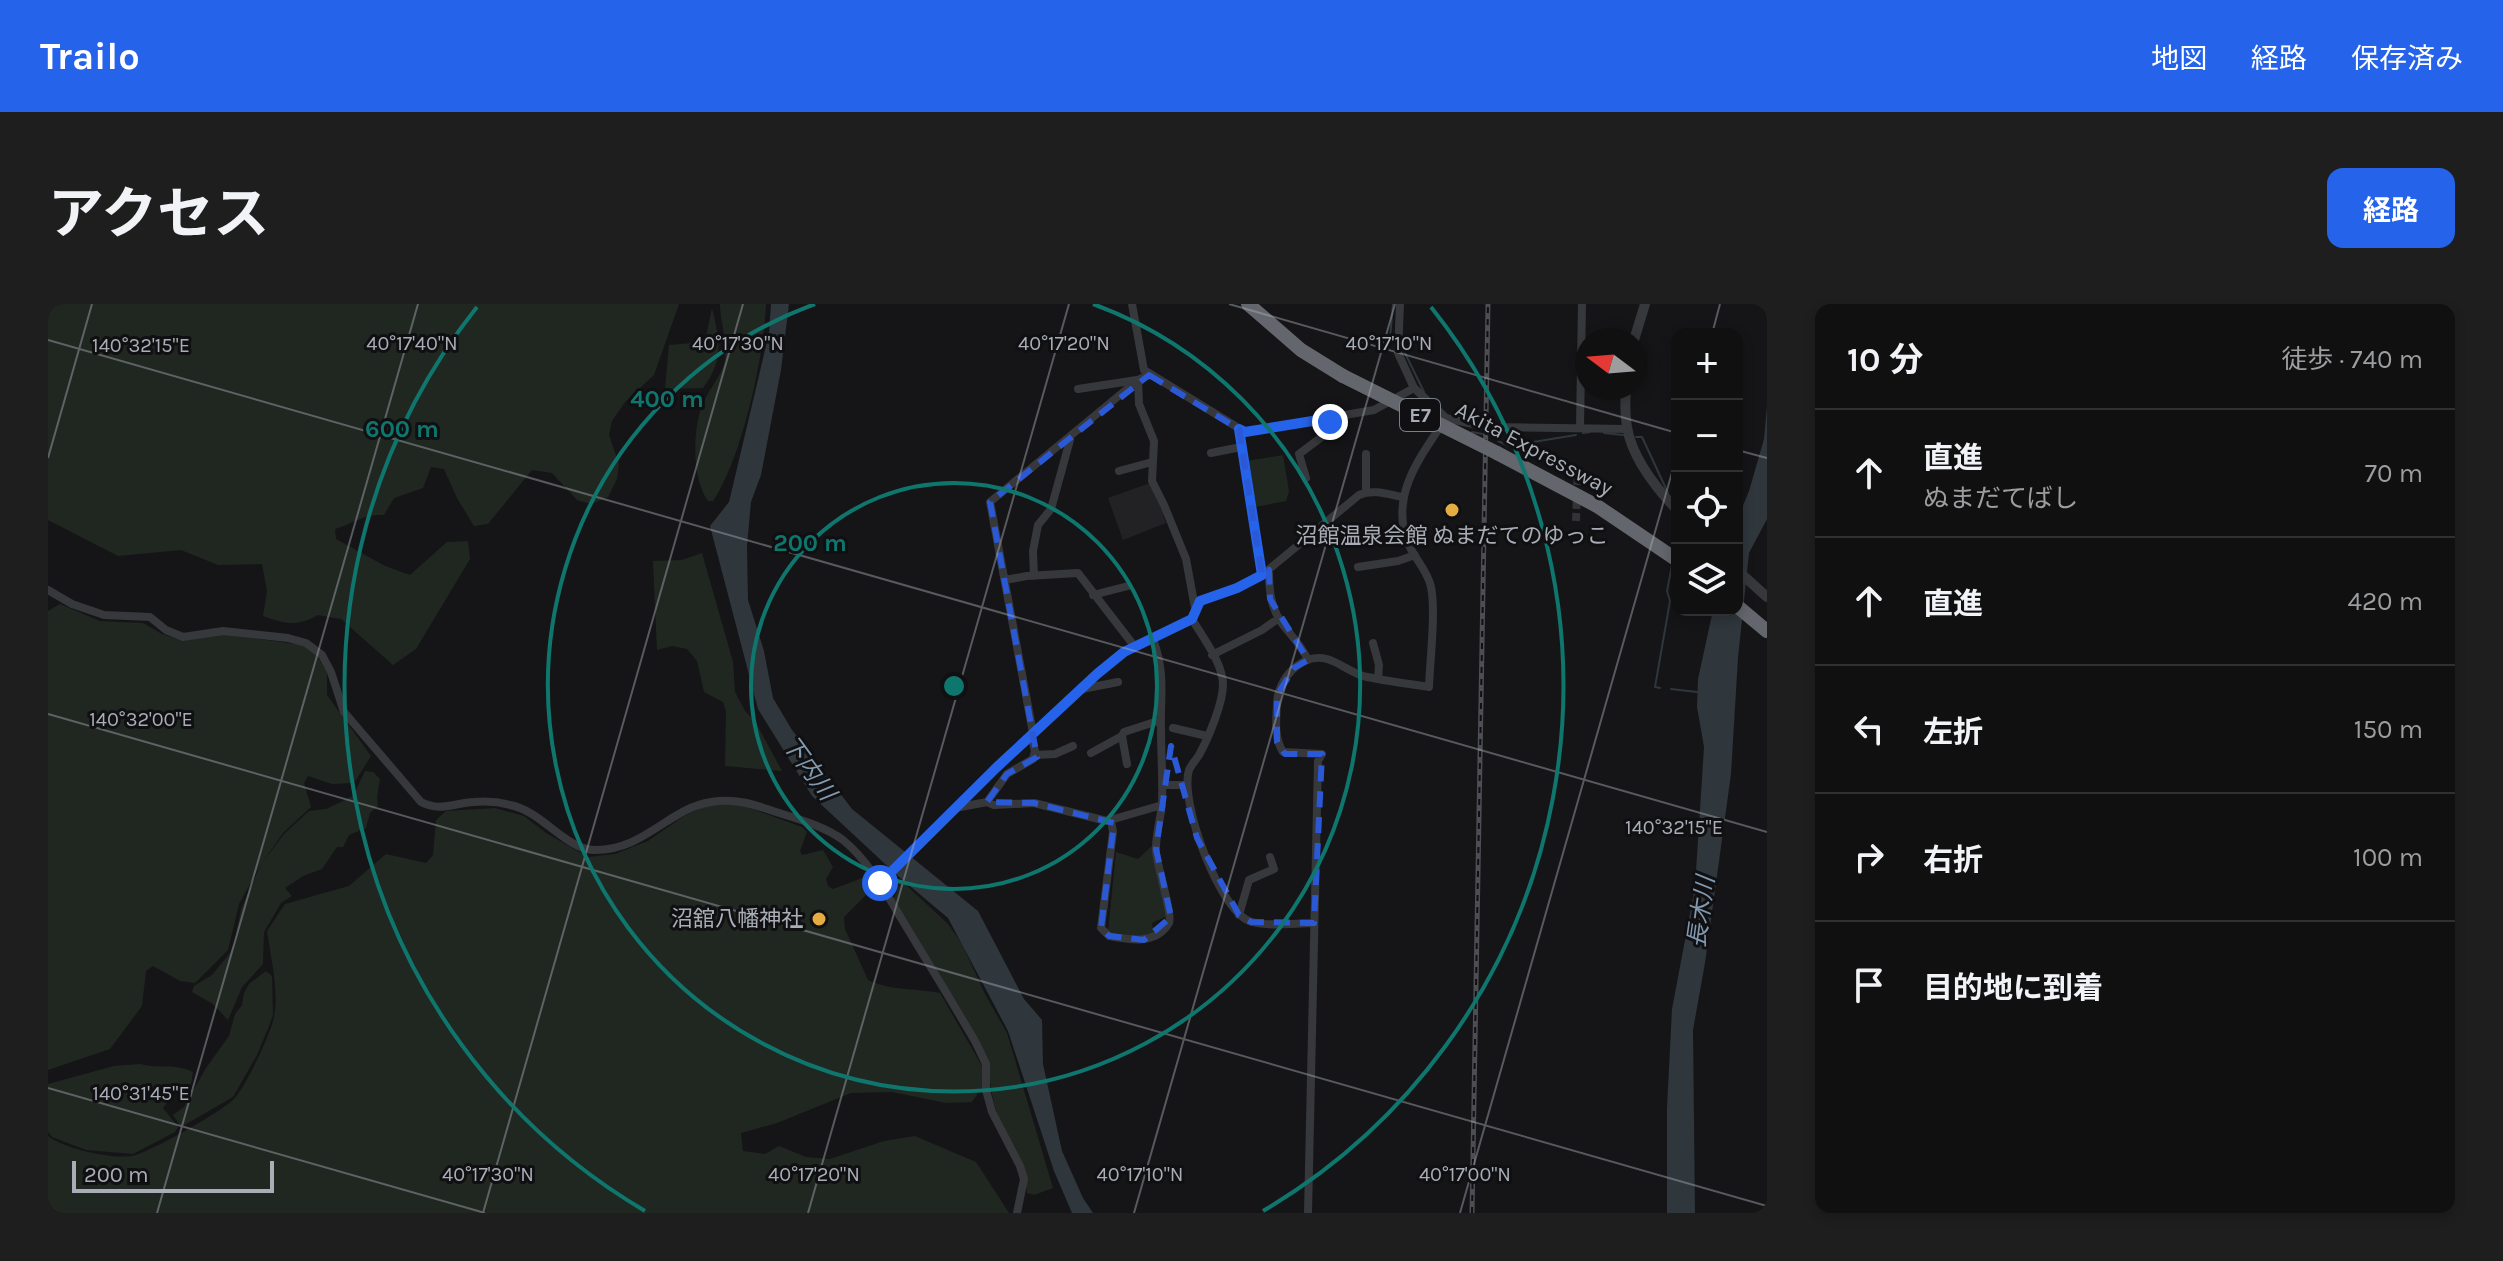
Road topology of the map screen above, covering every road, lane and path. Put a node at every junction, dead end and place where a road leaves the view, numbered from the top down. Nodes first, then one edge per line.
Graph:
1 (1132, 304) edge
2 (1248, 304) edge
3 (1400, 304) edge
4 (1582, 304) edge
5 (1645, 304) edge
6 (1638, 328) edge
7 (1149, 375) junction
8 (1138, 380) junction
9 (1414, 388) junction
10 (1078, 389) dead end
11 (1626, 400) edge
12 (1331, 418) junction
13 (1446, 418) junction
14 (1580, 427) junction
15 (1239, 429) junction
16 (1627, 429) junction
17 (1070, 438) junction
18 (1241, 447) junction
19 (1211, 453) dead end
20 (1366, 454) dead end
21 (1152, 462) junction
22 (1119, 471) dead end
23 (1306, 478) dead end
24 (1366, 492) junction
25 (1402, 497) junction
26 (1671, 504) edge
27 (1415, 555) junction
28 (1671, 556) edge
29 (1358, 567) dead end
30 (1266, 572) junction
31 (1743, 575) edge
32 (1034, 576) junction
33 (1005, 580) junction
34 (1128, 586) dead end
35 (48, 590) edge
36 (1093, 595) junction
37 (1767, 597) edge
38 (1743, 611) edge
39 (1194, 614) junction
40 (1279, 618) junction
41 (1767, 631) edge
42 (1153, 639) junction
43 (1373, 643) dead end
44 (1135, 647) junction
45 (1212, 655) junction
46 (1308, 660) junction
47 (1378, 679) junction
48 (1118, 682) dead end
49 (1082, 689) junction
50 (1161, 720) junction
51 (1173, 728) dead end
52 (1032, 734) junction
53 (1122, 736) junction
54 (1207, 736) junction
55 (1073, 746) dead end
56 (1091, 753) dead end
57 (1035, 755) junction
58 (1127, 764) dead end
59 (1162, 785) junction
60 (1187, 785) junction
61 (987, 802) junction
62 (1162, 805) junction
63 (954, 808) junction
64 (1111, 820) junction
65 (848, 845) junction
66 (1270, 857) dead end
67 (883, 881) junction
68 (883, 895) dead end
69 (1239, 915) junction
70 (1314, 923) junction
71 (1017, 1213) edge
72 (1308, 1213) edge

1 - 7 street
2 - 28 highway, Akita Expressway / E7, bridge
3 - 9 street
4 - 14 street
5 - 6 street
7 - 8 street
7 - 15 street
8 - 10 street
8 - 17 street
8 - 21 street
9 - 12 street
9 - 13 street
11 - 16 street
12 - 15 street
12 - 23 street
13 - 14 street
13 - 25 street
14 - 16 street
15 - 18 street
16 - 26 street
17 - 32 street
17 - 33 street
18 - 19 street
18 - 30 street
20 - 24 street
21 - 22 street
21 - 39 street
24 - 25 street
24 - 30 street
25 - 27 street
27 - 29 street
27 - 47 street
30 - 39 street
30 - 40 street
31 - 37 street
32 - 33 street
32 - 36 street
33 - 52 street
34 - 36 street
35 - 65 street
36 - 44 street
38 - 41 highway
39 - 42 street
39 - 45 street
40 - 45 street
40 - 46 street
42 - 44 street
42 - 50 street
43 - 47 street
44 - 49 street
45 - 54 street
46 - 47 street
46 - 70 street
48 - 49 street
49 - 52 street
50 - 53 street
50 - 59 street
51 - 54 street
52 - 57 street
52 - 63 street
53 - 56 street
53 - 58 street
54 - 60 street
55 - 57 street
57 - 61 street
59 - 60 street
59 - 62 street
60 - 69 street
61 - 63 street
61 - 64 street
62 - 64 street
62 - 64 street
63 - 67 street
65 - 67 street
65 - 68 street
66 - 69 street
67 - 71 street
69 - 70 street
70 - 72 street

